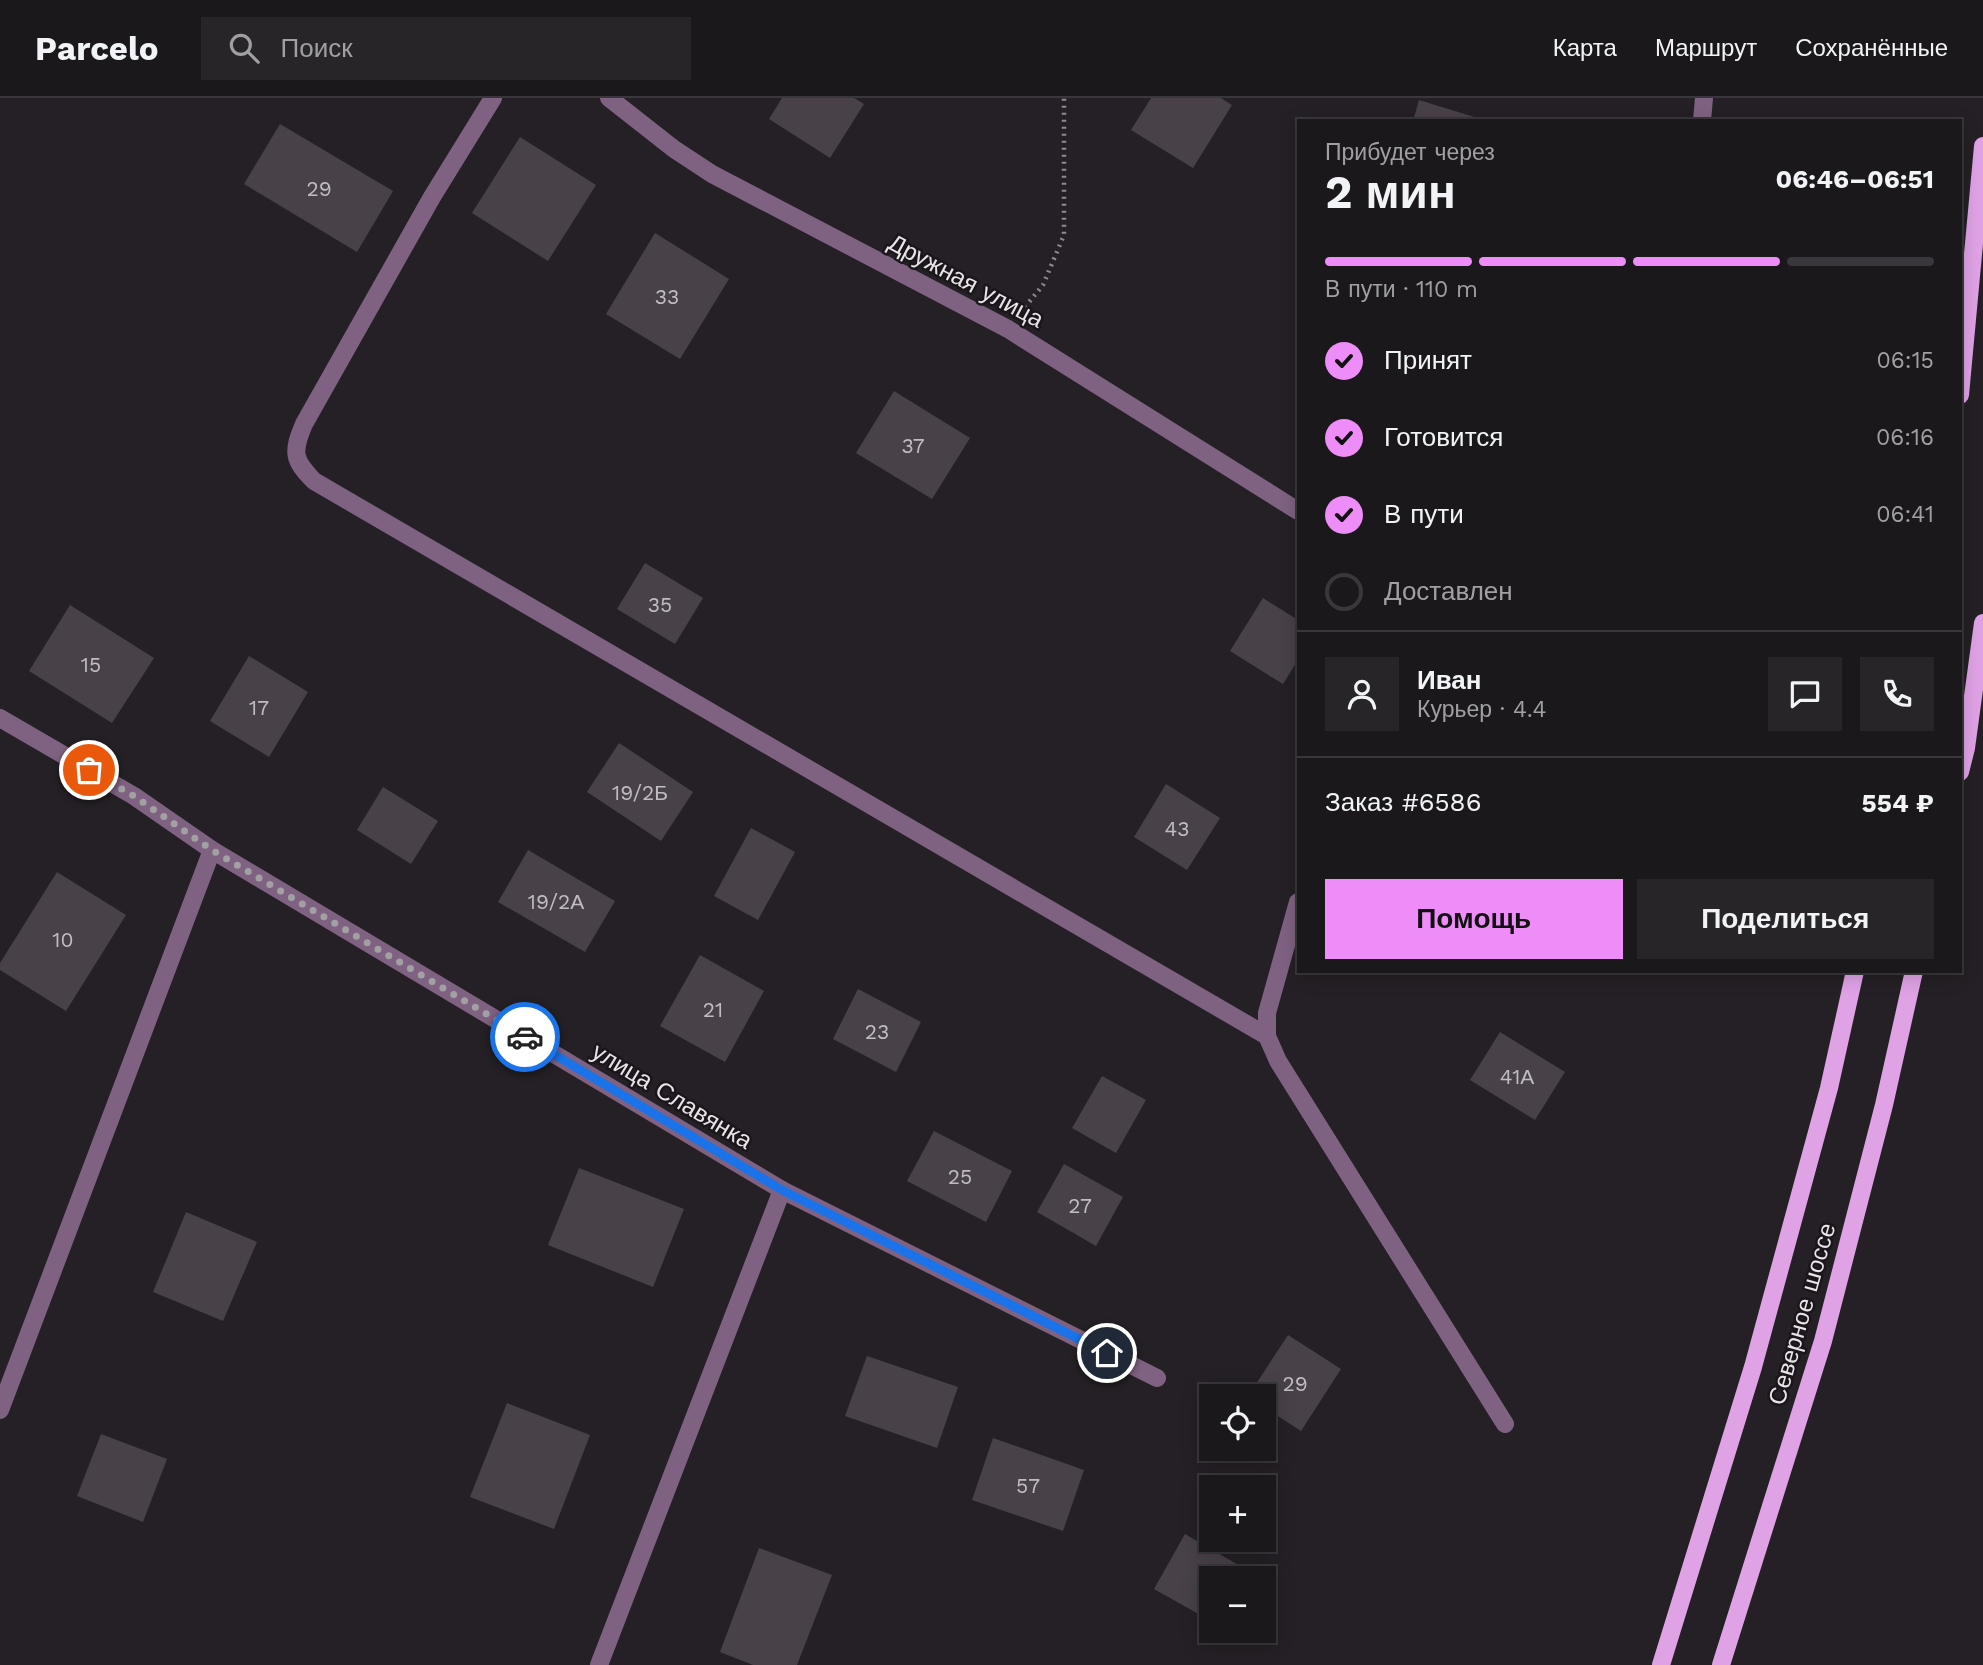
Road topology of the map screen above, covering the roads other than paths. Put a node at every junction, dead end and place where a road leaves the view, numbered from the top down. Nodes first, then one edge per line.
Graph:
1 (493, 98) edge
2 (609, 98) edge
3 (1704, 98) edge
4 (1702, 119) edge
5 (1983, 146) edge
6 (1962, 374) edge
7 (1297, 511) edge
8 (1983, 623) edge
9 (0, 718) edge
10 (1962, 764) edge
11 (212, 850) junction
12 (1297, 906) edge
13 (1855, 973) edge
14 (1914, 973) edge
15 (1267, 1036) junction
16 (782, 1190) junction
17 (1157, 1378) dead end
18 (0, 1410) edge
19 (1505, 1424) dead end
20 (599, 1665) edge
21 (1661, 1665) edge
22 (1721, 1665) edge

1 - 15 street
2 - 7 street, Дружная улица
3 - 4 street
5 - 6 main road
8 - 10 main road
9 - 11 street, улица Славянка
11 - 16 street, улица Славянка
11 - 18 street
12 - 15 street
13 - 21 main road, Северное шоссе
14 - 22 main road, Северное шоссе
15 - 19 street
16 - 17 street, улица Славянка
16 - 20 street

